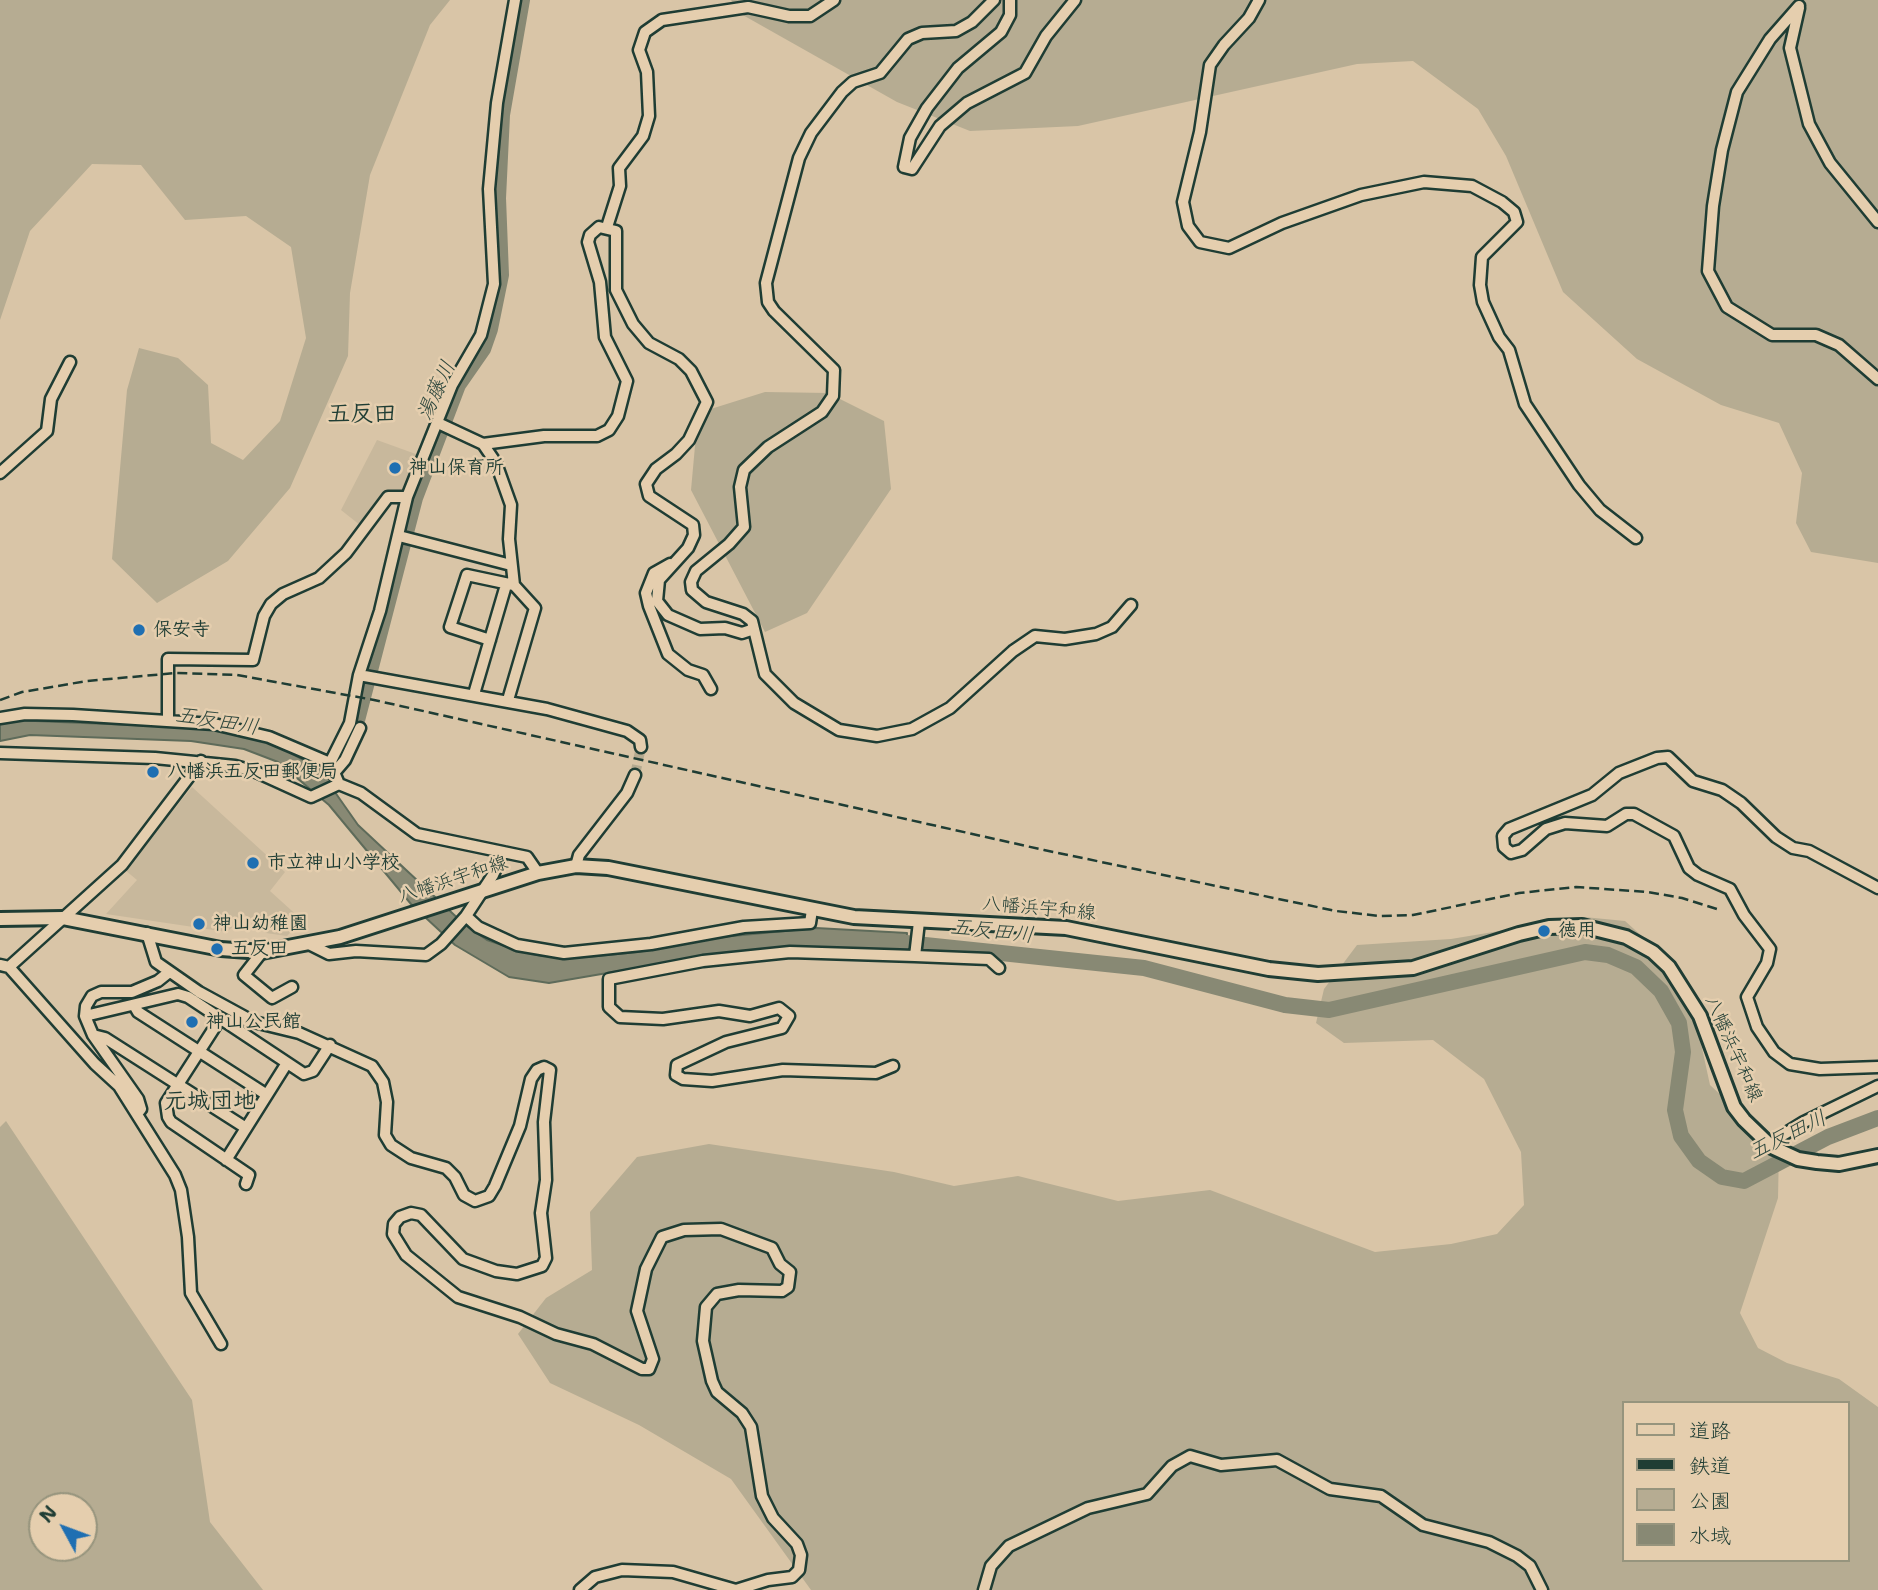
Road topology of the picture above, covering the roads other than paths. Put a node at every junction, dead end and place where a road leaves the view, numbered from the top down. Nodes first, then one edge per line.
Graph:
1 (515, 0) edge
2 (834, 0) edge
3 (994, 0) edge
4 (1010, 0) edge
5 (1075, 0) edge
6 (1259, 0) edge
7 (1800, 3) edge
8 (1878, 222) edge
9 (607, 227) junction
10 (71, 362) dead end
11 (1878, 379) edge
12 (443, 424) junction
13 (483, 444) junction
14 (0, 473) edge
15 (407, 497) junction
16 (403, 537) junction
17 (1636, 538) dead end
18 (677, 561) junction
19 (511, 565) junction
20 (510, 585) junction
21 (1131, 605) dead end
22 (754, 629) junction
23 (490, 639) junction
24 (364, 676) junction
25 (711, 689) dead end
26 (474, 694) junction
27 (508, 700) junction
28 (0, 718) edge
29 (168, 720) junction
30 (360, 728) dead end
31 (641, 747) dead end
32 (0, 752) edge
33 (201, 761) junction
34 (331, 768) junction
35 (635, 775) tunnel mouth
36 (337, 786) junction
37 (503, 852) junction
38 (576, 866) junction
39 (538, 873) junction
40 (1878, 888) edge
41 (482, 890) junction
42 (812, 910) junction
43 (464, 917) junction
44 (63, 918) junction
45 (0, 919) edge
46 (919, 926) junction
47 (147, 933) junction
48 (311, 945) junction
49 (262, 952) junction
50 (916, 954) junction
51 (5, 966) edge
52 (999, 968) dead end
53 (167, 973) junction
54 (292, 987) dead end
55 (134, 1005) junction
56 (85, 1016) junction
57 (219, 1018) junction
58 (93, 1035) junction
59 (330, 1045) junction
60 (199, 1051) junction
61 (287, 1063) junction
62 (893, 1066) dead end
63 (1878, 1067) edge
64 (178, 1084) junction
65 (1878, 1086) edge
66 (267, 1095) junction
67 (137, 1114) junction
68 (246, 1128) junction
69 (1775, 1149) junction
70 (1878, 1156) edge
71 (226, 1160) junction
72 (246, 1184) dead end
73 (220, 1344) dead end
74 (580, 1590) edge
75 (984, 1590) edge
76 (1542, 1590) edge

1 - 12 street
2 - 9 street
3 - 22 street
4 - 5 street
6 - 17 street
7 - 8 street
7 - 11 street
9 - 13 street
9 - 18 street
10 - 14 street
12 - 13 street
12 - 15 street
13 - 19 street
15 - 16 street
15 - 29 street
16 - 19 street
16 - 24 street
18 - 22 street
18 - 25 street
19 - 20 street
20 - 23 street
20 - 23 street
20 - 27 street
21 - 22 street
23 - 26 street
24 - 26 street
24 - 34 street
26 - 27 street
27 - 31 street
28 - 29 street
29 - 34 street
30 - 34 street
32 - 33 street
33 - 36 street
33 - 44 street
34 - 36 street
35 - 38 street
36 - 37 street
37 - 39 street
37 - 41 street
38 - 39 main road, 八幡浜宇和線
38 - 42 main road, 八幡浜宇和線
39 - 41 main road, 八幡浜宇和線
40 - 63 street
41 - 43 street
41 - 48 main road, 八幡浜宇和線
42 - 43 street
42 - 46 main road, 八幡浜宇和線
43 - 48 street
44 - 45 main road, 八幡浜宇和線
44 - 47 main road, 八幡浜宇和線
44 - 51 street
46 - 50 street
46 - 69 main road, 八幡浜宇和線
47 - 49 main road, 八幡浜宇和線
47 - 53 street
48 - 49 main road, 八幡浜宇和線
49 - 54 street
50 - 52 street
50 - 62 street
51 - 67 street
53 - 56 street
53 - 59 street
55 - 56 street
55 - 57 street
55 - 60 street
56 - 58 street
57 - 60 street
57 - 61 street
58 - 64 street
58 - 67 street
59 - 61 street
59 - 74 street
60 - 64 street
60 - 66 street
61 - 66 street
64 - 68 street
64 - 71 street
65 - 69 street
66 - 68 street
67 - 73 street
68 - 71 street
69 - 70 main road, 八幡浜宇和線
71 - 72 street
75 - 76 street

